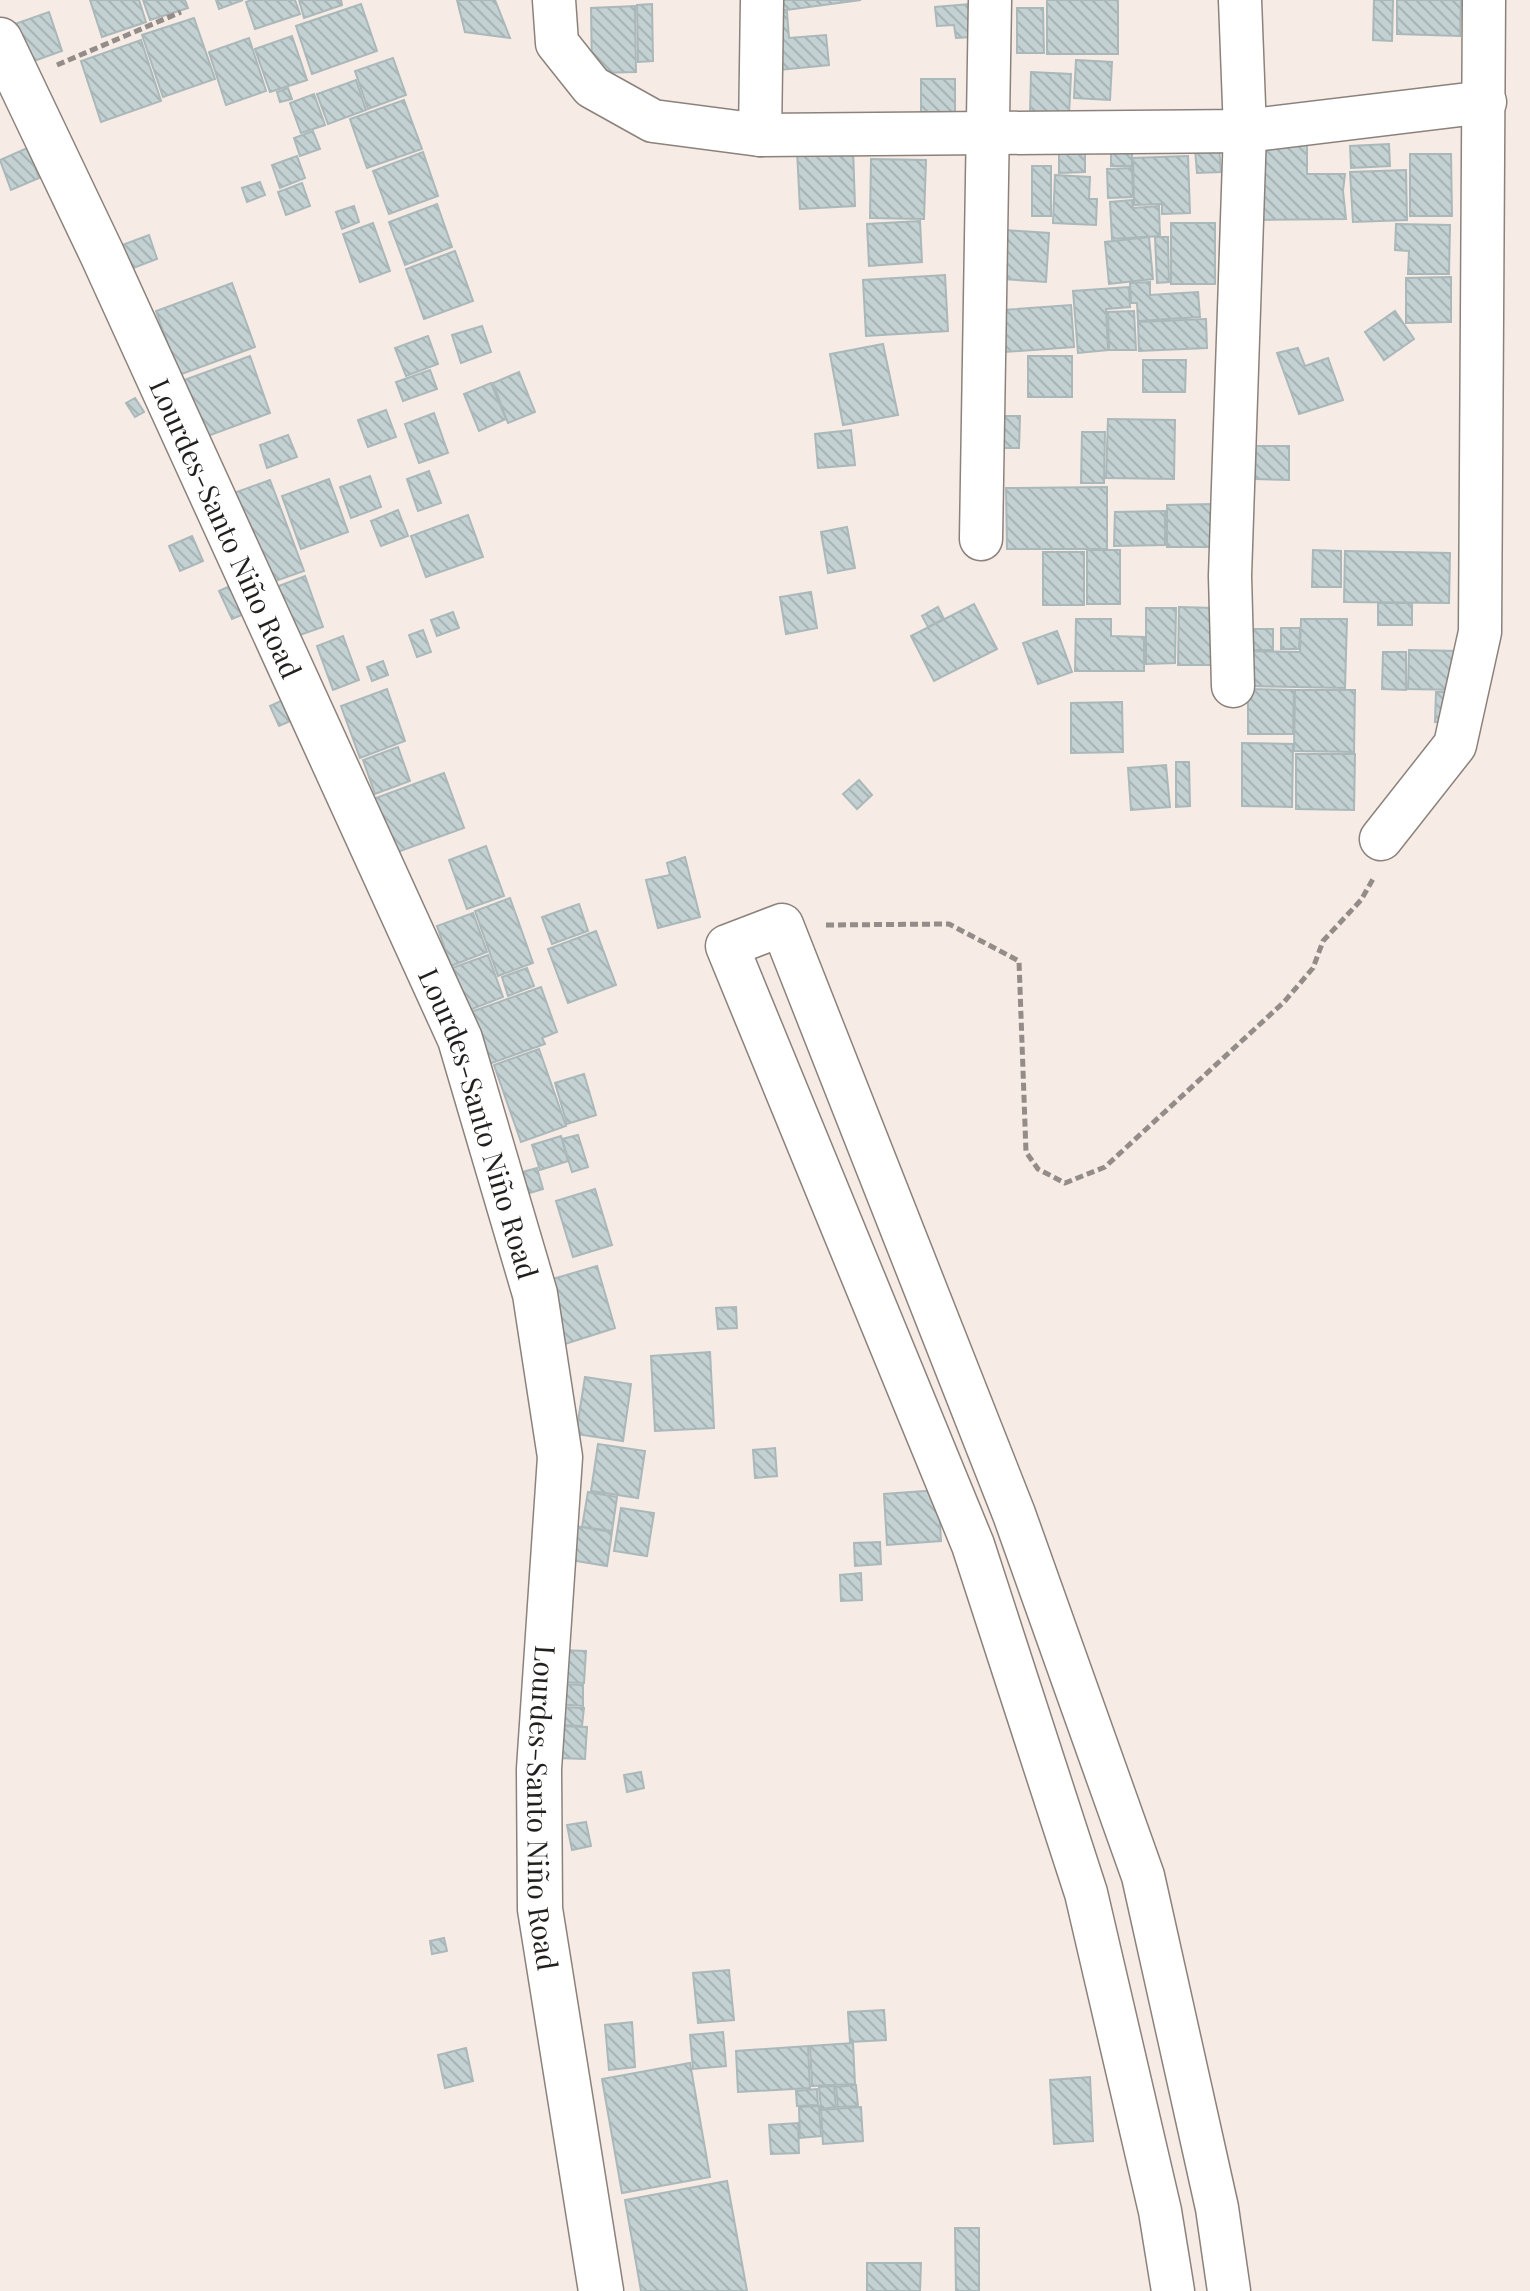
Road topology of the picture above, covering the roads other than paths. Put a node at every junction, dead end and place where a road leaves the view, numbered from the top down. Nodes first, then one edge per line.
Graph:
1 (554, 0) edge
2 (762, 0) edge
3 (990, 0) edge
4 (1240, 0) edge
5 (1484, 0) edge
6 (0, 40) edge
7 (1485, 102) junction
8 (1245, 131) junction
9 (990, 133) junction
10 (760, 135) junction
11 (981, 539) dead end
12 (1233, 686) dead end
13 (1381, 839) road end
14 (601, 2291) edge
15 (1173, 2291) edge
16 (1229, 2291) edge

1 - 10 street
2 - 10 street
3 - 9 street
4 - 8 street
5 - 7 street
6 - 14 main road, Lourdes-Santo Niño Road
7 - 8 street
7 - 13 street
8 - 9 street
8 - 12 street
9 - 10 street
9 - 11 street
15 - 16 street

